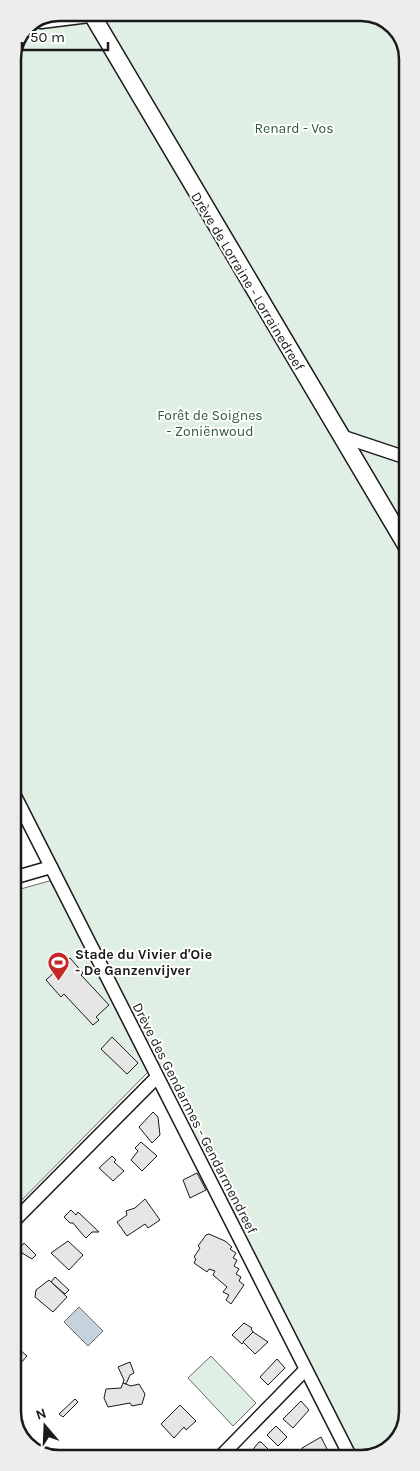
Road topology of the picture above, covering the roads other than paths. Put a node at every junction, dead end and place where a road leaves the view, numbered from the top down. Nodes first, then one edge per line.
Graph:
1 (97, 21) edge
2 (341, 436) junction
3 (399, 455) edge
4 (399, 534) edge
5 (21, 808) edge
6 (53, 870) junction
7 (21, 876) edge
8 (157, 1077) junction
9 (21, 1214) edge
10 (305, 1370) junction
11 (227, 1450) edge
12 (347, 1450) edge

1 - 2 main road, Drève de Lorraine - Lorrainedreef
2 - 3 street
2 - 4 main road, Drève de Lorraine - Lorrainedreef
5 - 6 street, Drève des Gendarmes - Gendarmendreef
6 - 7 street
6 - 8 street, Drève des Gendarmes - Gendarmendreef
8 - 9 street
8 - 10 street, Drève des Gendarmes - Gendarmendreef
10 - 11 street
10 - 12 street, Drève des Gendarmes - Gendarmendreef

